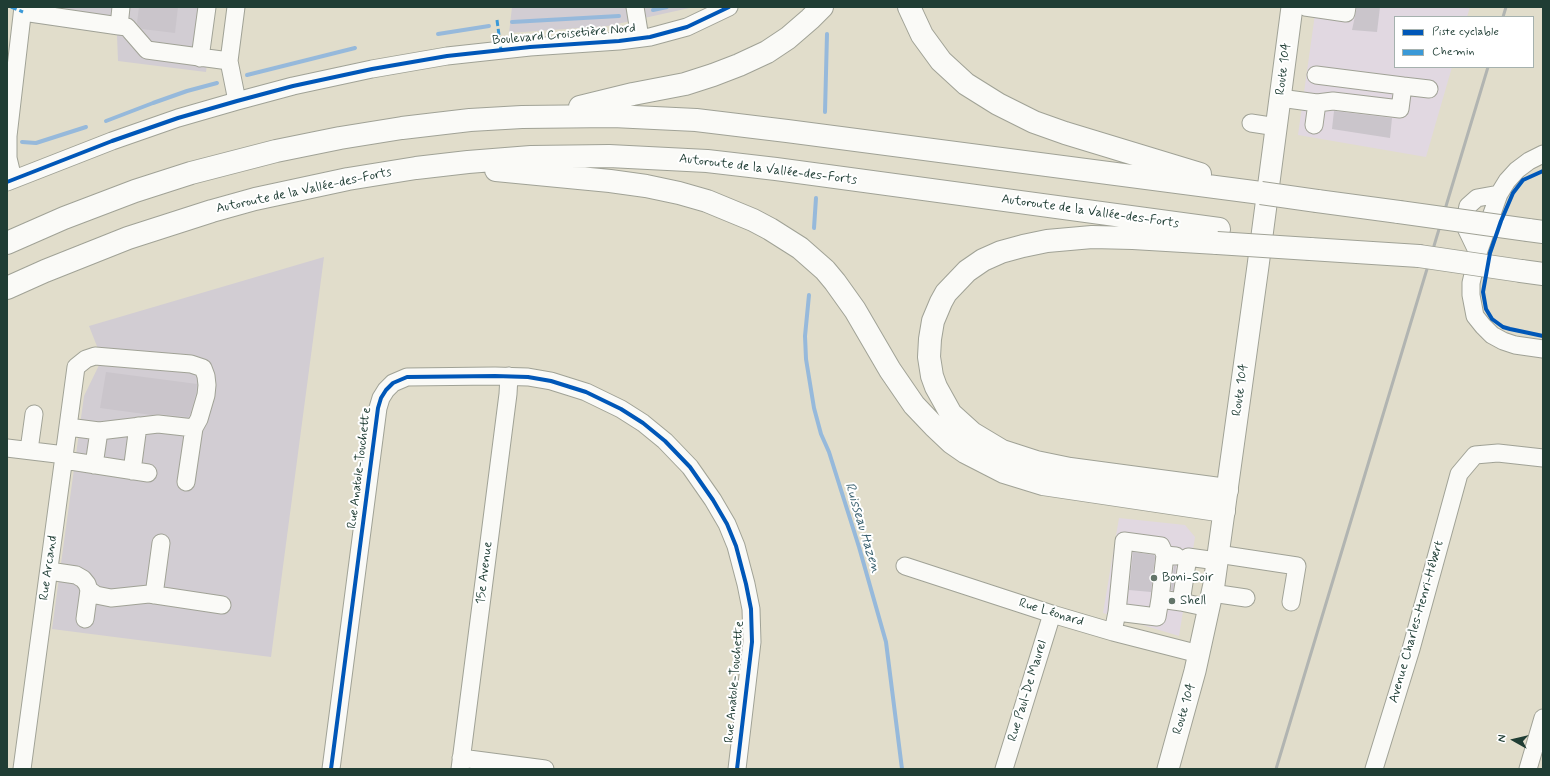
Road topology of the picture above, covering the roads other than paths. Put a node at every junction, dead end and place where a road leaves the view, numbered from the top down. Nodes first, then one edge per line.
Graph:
1 (121, 7) edge
2 (207, 7) edge
3 (236, 7) edge
4 (635, 7) edge
5 (729, 7) edge
6 (822, 7) edge
7 (909, 7) edge
8 (1292, 7) edge
9 (1305, 7) edge
10 (1347, 7) edge
11 (1322, 8) edge
12 (23, 10) edge
13 (118, 26) junction
14 (640, 38) junction
15 (200, 58) junction
16 (229, 61) junction
17 (1316, 75) dead end
18 (1345, 78) junction
19 (1403, 86) junction
20 (1429, 89) dead end
21 (1280, 98) junction
22 (237, 100) junction
23 (1342, 102) junction
24 (1317, 103) junction
25 (545, 117) junction
26 (1251, 123) dead end
27 (1314, 125) dead end
28 (1277, 127) junction
29 (1543, 154) edge
30 (441, 165) junction
31 (10, 180) edge
32 (1225, 185) junction
33 (1499, 194) junction
34 (1536, 231) edge
35 (1218, 236) junction
36 (7, 243) edge
37 (1478, 252) junction
38 (1543, 274) edge
39 (7, 288) edge
40 (1543, 349) edge
41 (509, 376) junction
42 (34, 414) dead end
43 (138, 426) junction
44 (68, 427) junction
45 (194, 428) junction
46 (99, 431) junction
47 (7, 448) edge
48 (29, 450) junction
49 (64, 457) junction
50 (1543, 458) edge
51 (94, 465) junction
52 (186, 482) dead end
53 (1226, 500) junction
54 (161, 543) dead end
55 (1165, 555) junction
56 (1188, 557) junction
57 (1218, 558) junction
58 (905, 566) dead end
59 (49, 571) junction
60 (89, 590) junction
61 (154, 595) junction
62 (1246, 598) dead end
63 (1160, 600) junction
64 (1210, 600) junction
65 (1181, 602) junction
66 (1291, 602) dead end
67 (222, 605) dead end
68 (1117, 612) junction
69 (1052, 614) junction
70 (1158, 617) junction
71 (85, 619) dead end
72 (1113, 632) junction
73 (1150, 641) junction
74 (1199, 654) junction
75 (1543, 718) edge
76 (460, 763) edge
77 (22, 769) edge
78 (331, 769) edge
79 (545, 769) edge
80 (737, 769) edge
81 (1004, 769) edge
82 (1168, 769) edge
83 (1374, 769) edge
84 (1528, 769) edge

1 - 13 street
2 - 15 street
3 - 16 street
4 - 14 street
5 - 14 street, Boulevard Croisetière Nord
6 - 25 highway
7 - 32 highway
8 - 21 main road, Route 104
9 - 11 street
10 - 11 street
12 - 13 street
12 - 31 street
13 - 15 street
14 - 22 street, Boulevard Croisetière Nord
15 - 16 street
16 - 22 street
17 - 18 street
18 - 19 street
18 - 23 street
19 - 20 street
19 - 23 street
21 - 24 street
21 - 28 main road, Route 104
22 - 31 street, Boulevard Croisetière Nord
23 - 24 street
24 - 27 street
25 - 32 highway
25 - 36 highway
26 - 28 street
28 - 53 main road, Route 104
29 - 33 street
30 - 35 highway, Autoroute de la Vallée-des-Forts
30 - 39 highway, Autoroute de la Vallée-des-Forts
30 - 53 highway
32 - 34 highway, bridge
33 - 37 street
33 - 37 street
35 - 38 highway, Autoroute de la Vallée-des-Forts, bridge
35 - 53 highway
37 - 40 street
41 - 76 street, 15e Avenue
41 - 78 street, Rue Anatole-Touchette
41 - 80 street, Rue Anatole-Touchette
42 - 48 street
43 - 45 street
43 - 46 street
43 - 51 street
44 - 45 street, Rue Arcand
44 - 46 street
44 - 49 street, Rue Arcand
45 - 52 street
46 - 51 street
47 - 48 street
48 - 49 street
49 - 51 street
49 - 59 street, Rue Arcand
50 - 83 street, Avenue Charles-Henri-Hébert
53 - 57 main road, Route 104
54 - 61 street
55 - 56 street
55 - 63 street
55 - 68 street
56 - 57 street
56 - 65 street
57 - 64 main road, Route 104
57 - 66 street
58 - 69 street, Rue Léonard
59 - 60 street
59 - 77 street, Rue Arcand
60 - 61 street
60 - 71 street
61 - 67 street
62 - 64 street
63 - 65 street
63 - 70 street
64 - 65 street
64 - 74 main road, Route 104
68 - 70 street
68 - 72 street
69 - 72 street, Rue Léonard
69 - 81 street, Rue Paul-De Maurel
70 - 73 street
72 - 73 street, Rue Léonard
73 - 74 street, Rue Léonard
74 - 82 main road, Route 104
75 - 84 street
76 - 79 street

